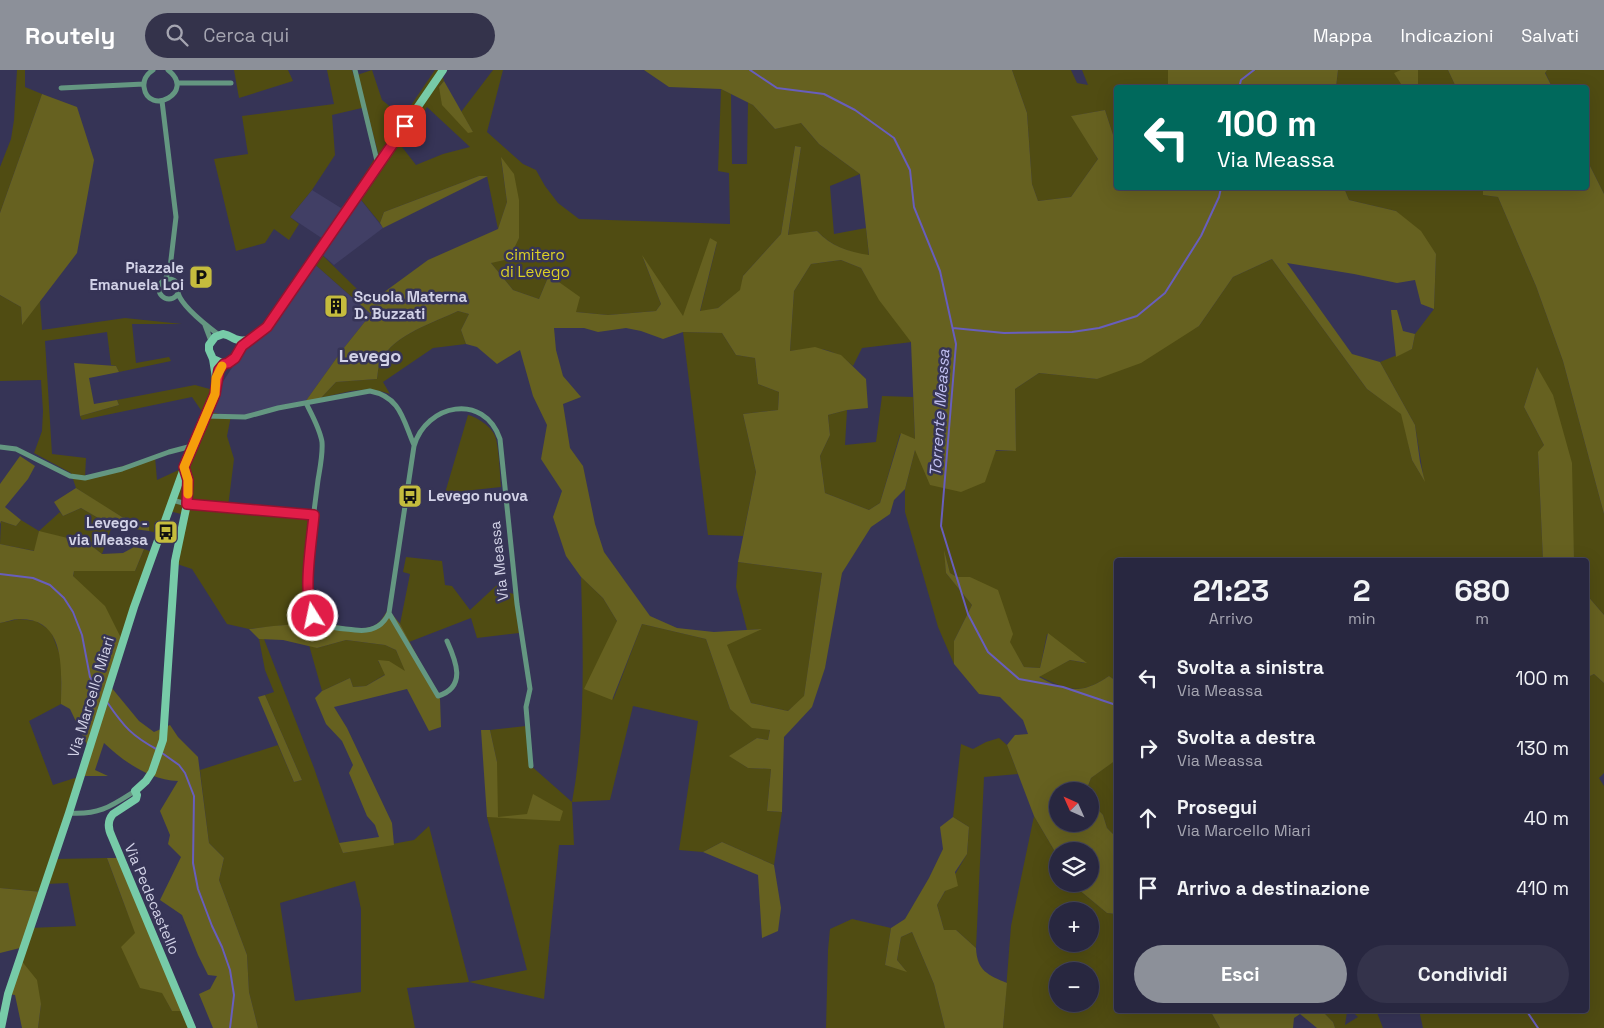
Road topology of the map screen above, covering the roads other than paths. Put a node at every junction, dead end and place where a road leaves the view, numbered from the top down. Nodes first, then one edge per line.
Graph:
1 (153, 70) edge
2 (168, 70) edge
3 (355, 70) edge
4 (443, 70) edge
5 (177, 82) junction
6 (231, 83) dead end
7 (144, 84) junction
8 (62, 88) dead end
9 (162, 101) junction
10 (378, 165) junction
11 (164, 280) junction
12 (178, 292) junction
13 (172, 298) junction
14 (182, 301) junction
15 (203, 322) junction
16 (219, 335) junction
17 (251, 338) junction
18 (235, 339) junction
19 (212, 341) junction
20 (238, 351) junction
21 (213, 359) junction
22 (224, 364) junction
23 (216, 378) junction
24 (306, 403) junction
25 (205, 416) junction
26 (192, 446) junction
27 (414, 446) junction
28 (0, 447) edge
29 (184, 467) junction
30 (172, 500) junction
31 (187, 504) junction
32 (314, 515) junction
33 (389, 613) junction
34 (447, 641) dead end
35 (531, 766) dead end
36 (135, 791) junction
37 (68, 813) junction
38 (1, 1028) edge
39 (192, 1028) edge

1 - 7 street
2 - 5 street
3 - 10 street
4 - 10 main road, Via Marcello Miari
5 - 6 street
5 - 9 street
7 - 8 street
7 - 9 street
9 - 11 street
10 - 17 main road, Via Marcello Miari
11 - 12 street
11 - 13 street
12 - 13 street
12 - 14 street
13 - 14 street
14 - 15 street
15 - 16 street
15 - 19 street
16 - 18 main road
16 - 19 main road
17 - 18 main road
17 - 20 main road, Via Marcello Miari
18 - 20 main road
19 - 21 main road, Via Marcello Miari
20 - 22 main road, Via Marcello Miari
21 - 22 main road
21 - 23 main road, Via Marcello Miari
22 - 23 main road, Via Marcello Miari
23 - 25 main road, Via Marcello Miari
24 - 25 street, Via Meassa
24 - 27 street, Via Meassa
24 - 32 street
25 - 26 main road, Via Marcello Miari
26 - 28 street
26 - 29 main road, Via Marcello Miari
27 - 33 street, Via Meassa
27 - 35 street, Via Meassa
29 - 30 main road, Via Marcello Miari
29 - 31 main road
30 - 31 street
30 - 37 main road, Via Marcello Miari
31 - 32 street
31 - 36 main road
32 - 33 street
33 - 34 street
36 - 37 street
36 - 39 main road, Via Pedecastello
37 - 38 main road, Via Marcello Miari

